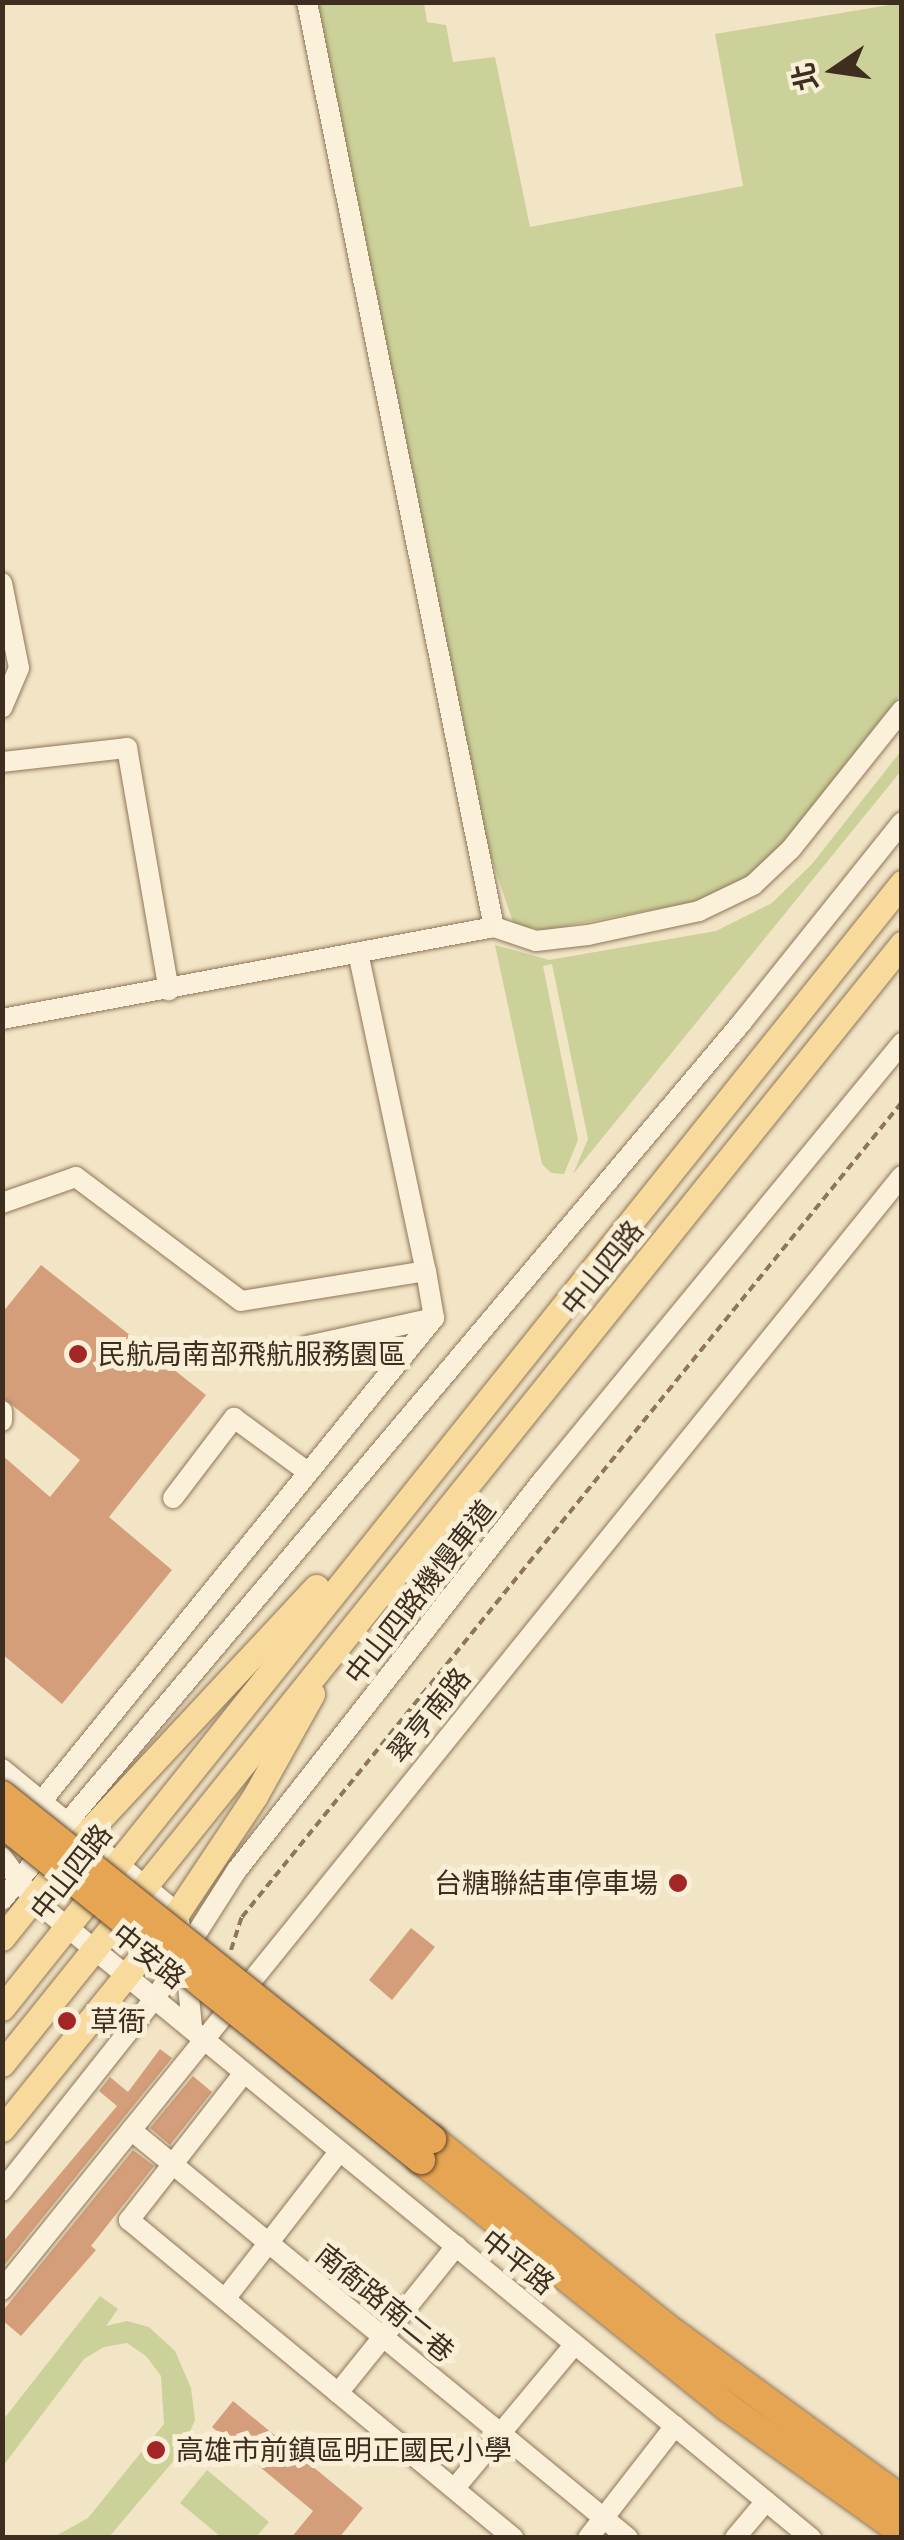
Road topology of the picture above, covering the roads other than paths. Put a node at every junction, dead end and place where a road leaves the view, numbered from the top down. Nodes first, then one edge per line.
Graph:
1 (307, 2) edge
2 (2, 584) edge
3 (2, 708) edge
4 (902, 710) edge
5 (2, 762) edge
6 (902, 822) edge
7 (902, 883) edge
8 (494, 927) junction
9 (902, 944) edge
10 (359, 957) junction
11 (170, 990) junction
12 (2, 1018) edge
13 (902, 1043) edge
14 (902, 1176) edge
15 (2, 1203) edge
16 (426, 1271) junction
17 (434, 1318) junction
18 (307, 1346) dead end
19 (2, 1411) edge
20 (2, 1420) edge
21 (448, 1444) junction
22 (305, 1470) junction
23 (173, 1498) dead end
24 (349, 1628) junction
25 (2, 1769) edge
26 (2, 1795) edge
27 (40, 1802) junction
28 (2, 1823) edge
29 (74, 1832) junction
30 (2, 1860) edge
31 (116, 1863) junction
32 (143, 1884) junction
33 (27, 1888) junction
34 (2, 1900) edge
35 (177, 1913) junction
36 (67, 1926) junction
37 (2, 1938) edge
38 (95, 1948) junction
39 (185, 1950) junction
40 (129, 1976) junction
41 (156, 1996) junction
42 (2, 2008) edge
43 (196, 2033) junction
44 (2, 2064) edge
45 (244, 2072) junction
46 (2, 2128) edge
47 (132, 2130) junction
48 (427, 2150) junction
49 (340, 2152) junction
50 (172, 2164) junction
51 (2, 2191) edge
52 (268, 2242) junction
53 (456, 2246) junction
54 (2, 2290) edge
55 (225, 2299) junction
56 (382, 2336) junction
57 (575, 2344) junction
58 (338, 2392) junction
59 (674, 2426) junction
60 (500, 2433) junction
61 (454, 2488) junction
62 (902, 2500) edge
63 (766, 2501) junction
64 (604, 2517) junction
65 (902, 2532) edge
66 (514, 2538) edge
67 (588, 2538) edge
68 (628, 2538) edge
69 (735, 2538) edge
70 (811, 2538) edge

1 - 8 street
2 - 3 street
4 - 8 street
5 - 11 street
6 - 29 street
7 - 21 main road, 中山四路
8 - 10 street
9 - 24 main road, 中山四路
10 - 11 street
10 - 16 street
11 - 12 street
13 - 39 street, 中山四路機慢車道
14 - 43 street, 翠亨南路
15 - 16 street
16 - 17 street
17 - 18 street
17 - 22 street
19 - 20 street
21 - 29 main road, 中山四路
21 - 31 main road, 中山四路
22 - 23 street
22 - 27 street
24 - 32 main road, 中山四路
24 - 35 main road, 中山四路
25 - 27 street, 中安路
26 - 48 highway, bridge
27 - 29 street, 中安路
28 - 48 highway, bridge
29 - 31 street, 中安路
29 - 33 main road, 中山四路
30 - 33 street, 中安路
31 - 32 street, 中安路
31 - 36 main road, 中山四路
32 - 35 street, 中安路
32 - 38 main road, 中山四路
33 - 34 street
33 - 36 street, 中安路
33 - 37 main road, 中山四路
35 - 39 street, 中安路
35 - 40 main road, 中山四路
36 - 38 street, 中安路
36 - 42 main road, 中山四路
38 - 40 street, 中安路
38 - 44 main road, 中山四路
39 - 41 street, 中山四路機慢車道
39 - 43 street, 中安路
40 - 41 street, 中安路
40 - 46 main road, 中山四路
41 - 43 street, 中安路
41 - 51 street, 中山四路機慢車道
43 - 45 street, 中平路
43 - 47 street, 翠亨南路
45 - 49 street, 中平路
45 - 50 street
47 - 50 street, 南衙路南二巷
47 - 54 street, 翠亨南路
48 - 62 highway
48 - 65 highway
49 - 52 street
49 - 53 street, 中平路
50 - 52 street, 南衙路南二巷
50 - 55 street
52 - 55 street
52 - 56 street, 南衙路南二巷
53 - 56 street
53 - 57 street, 中平路
55 - 58 street
56 - 58 street
56 - 60 street, 南衙路南二巷
57 - 59 street, 中平路
57 - 60 street
58 - 61 street
59 - 63 street, 中平路
59 - 64 street
60 - 61 street
60 - 64 street, 南衙路南二巷
61 - 66 street
63 - 69 street
63 - 70 street, 中平路
64 - 67 street
64 - 68 street, 南衙路南二巷

